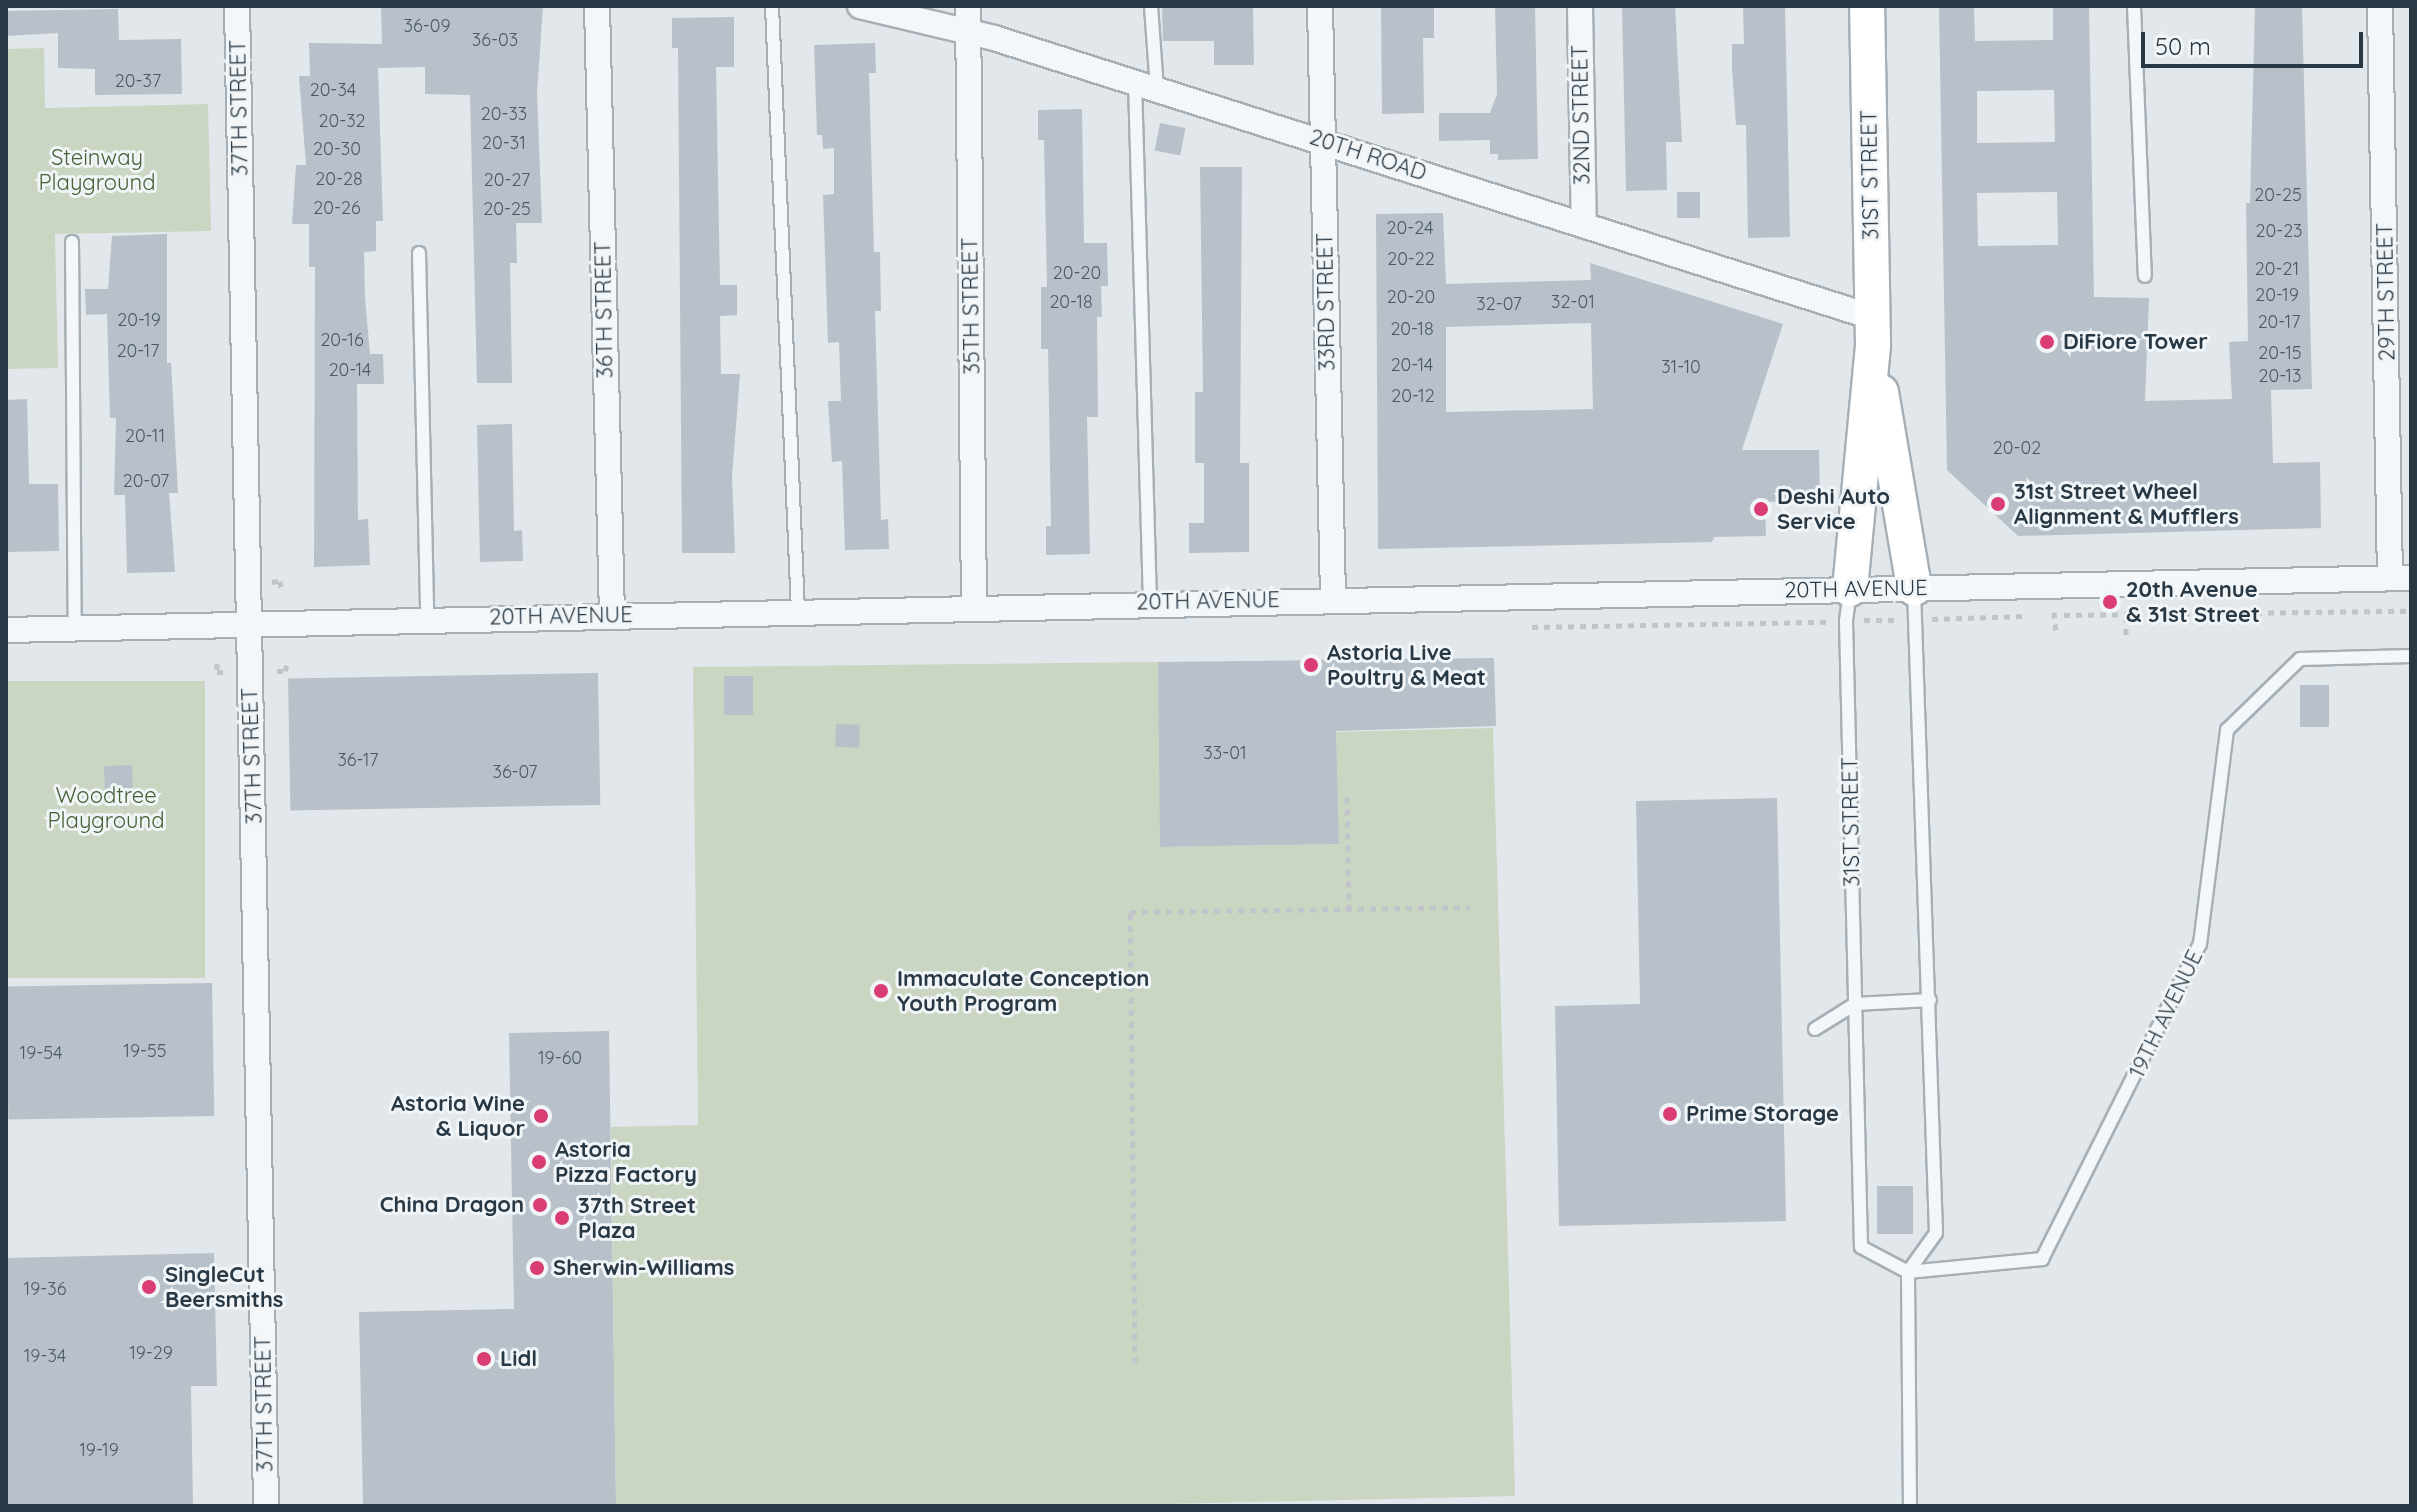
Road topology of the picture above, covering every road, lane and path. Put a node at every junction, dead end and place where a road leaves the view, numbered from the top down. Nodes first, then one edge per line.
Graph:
1 (237, 6) edge
2 (597, 6) edge
3 (772, 6) edge
4 (860, 6) edge
5 (1151, 6) edge
6 (1320, 6) edge
7 (1580, 6) edge
8 (1867, 6) edge
9 (2134, 6) edge
10 (2380, 6) edge
11 (968, 18) edge
12 (1146, 85) junction
13 (1323, 141) junction
14 (1584, 225) junction
15 (72, 242) dead end
16 (419, 253) dead end
17 (2145, 276) dead end
18 (1872, 330) junction
19 (2400, 578) edge
20 (1914, 588) junction
21 (1850, 589) junction
22 (1333, 598) junction
23 (1150, 603) junction
24 (974, 606) junction
25 (2054, 607) dead end
26 (2126, 607) dead end
27 (798, 611) junction
28 (612, 615) junction
29 (427, 619) junction
30 (248, 624) junction
31 (75, 628) junction
32 (6, 630) edge
33 (2056, 635) dead end
34 (2126, 635) dead end
35 (2411, 656) edge
36 (288, 661) dead end
37 (217, 663) dead end
38 (277, 671) dead end
39 (228, 672) dead end
40 (1347, 797) dead end
41 (1470, 907) dead end
42 (1349, 909) junction
43 (1930, 1000) junction
44 (1855, 1004) junction
45 (1815, 1029) dead end
46 (1908, 1272) junction
47 (1135, 1363) dead end
48 (266, 1506) edge
49 (1910, 1506) edge

1 - 30 street, 37TH STREET
2 - 28 street, 36TH STREET
3 - 27 lane
4 - 11 street, 20TH ROAD
5 - 12 lane
6 - 13 street, 33RD STREET
7 - 14 street, 32ND STREET
8 - 18 street, 31ST STREET
9 - 17 lane
10 - 19 street, 29TH STREET
11 - 12 street, 20TH ROAD
11 - 24 street, 35TH STREET
12 - 13 street, 20TH ROAD
12 - 23 lane
13 - 14 street, 20TH ROAD
13 - 22 street, 33RD STREET
14 - 18 street, 20TH ROAD
15 - 31 lane
16 - 29 lane
18 - 20 street, 31ST STREET
18 - 21 street, 31ST STREET
19 - 20 street, 20TH AVENUE
20 - 21 street, 20TH AVENUE
20 - 43 lane, 31ST STREET
21 - 22 street, 20TH AVENUE
21 - 44 lane, 31ST STREET
22 - 23 street, 20TH AVENUE
23 - 24 street, 20TH AVENUE
24 - 27 street, 20TH AVENUE
25 - 33 path
26 - 34 path
27 - 28 street, 20TH AVENUE
28 - 29 street, 20TH AVENUE
29 - 30 street, 20TH AVENUE
30 - 31 street, 20TH AVENUE
30 - 48 street, 37TH STREET
31 - 32 street, 20TH AVENUE
35 - 46 lane, 19TH AVENUE
36 - 38 path
37 - 39 path
40 - 42 path
41 - 42 path
42 - 47 path
43 - 44 lane
43 - 46 lane, 31ST STREET
44 - 45 lane
44 - 46 lane, 31ST STREET
46 - 49 lane

